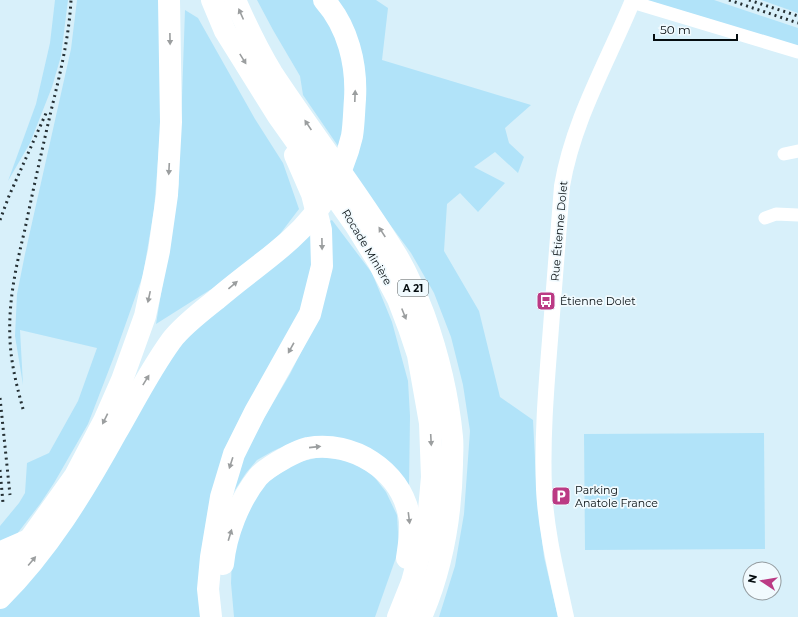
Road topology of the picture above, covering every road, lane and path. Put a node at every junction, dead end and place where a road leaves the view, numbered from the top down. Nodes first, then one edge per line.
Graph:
1 (169, 0) edge
2 (212, 0) edge
3 (235, 0) edge
4 (324, 0) edge
5 (632, 1) edge
6 (798, 52) edge
7 (278, 116) junction
8 (798, 151) edge
9 (784, 154) dead end
10 (798, 214) edge
11 (765, 218) dead end
12 (396, 254) junction
13 (30, 539) junction
14 (0, 552) edge
15 (0, 573) edge
16 (0, 598) edge
17 (219, 616) edge
18 (392, 617) edge
19 (398, 617) edge
20 (421, 617) edge
21 (433, 617) edge
22 (566, 617) edge

1 -> 13 highway
2 -> 7 highway, Rocade Minière / A 21
12 -> 3 highway, Rocade Minière / A 21
16 -> 4 highway
5 - 6 street
5 - 22 street, Rue Étienne Dolet
7 -> 17 highway
7 -> 19 highway, Rocade Minière / A 21
8 - 9 street
10 - 11 street
12 - 20 highway, Rocade Minière / A 21
12 - 21 highway
13 - 14 highway
13 - 15 highway
17 -> 18 highway

